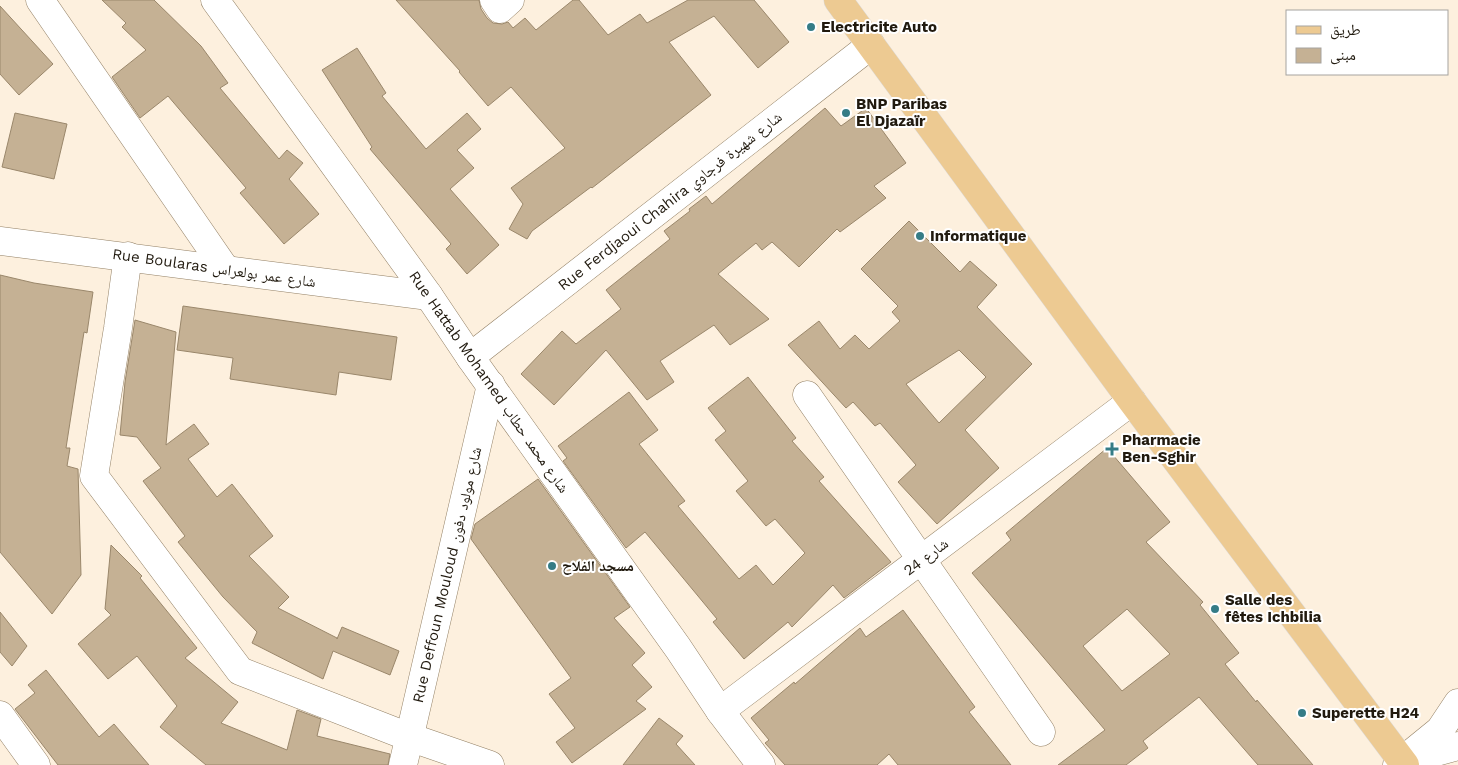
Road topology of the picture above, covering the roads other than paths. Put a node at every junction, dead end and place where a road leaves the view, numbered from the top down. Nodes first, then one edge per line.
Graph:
1 (40, 0) edge
2 (215, 0) edge
3 (494, 0) edge
4 (510, 0) edge
5 (838, 0) edge
6 (871, 45) junction
7 (0, 241) edge
8 (128, 256) junction
9 (226, 270) junction
10 (428, 296) junction
11 (470, 357) junction
12 (491, 385) junction
13 (807, 395) dead end
14 (1132, 401) junction
15 (922, 561) junction
16 (1458, 703) edge
17 (720, 711) junction
18 (0, 715) edge
19 (1041, 732) dead end
20 (409, 737) junction
21 (1458, 746) edge
22 (10, 749) edge
23 (1402, 764) edge
24 (36, 765) edge
25 (403, 765) edge
26 (490, 765) edge
27 (761, 765) edge

1 - 9 street
2 - 10 street, Rue Hattab Mohamed شارع محمد حطاب
3 - 4 street
5 - 6 main road
6 - 11 street, Rue Ferdjaoui Chahira شارع شهيرة فرجاوي
6 - 14 main road
7 - 8 street, Rue Boularas شارع عمر بولعراس
8 - 9 street, Rue Boularas شارع عمر بولعراس
8 - 20 street
9 - 10 street, Rue Boularas شارع عمر بولعراس
10 - 11 street, Rue Hattab Mohamed شارع محمد حطاب
11 - 12 street, Rue Hattab Mohamed شارع محمد حطاب
12 - 17 street, Rue Hattab Mohamed شارع محمد حطاب
12 - 20 street, Rue Deffoun Mouloud شارع مولود دفون
13 - 15 street
14 - 15 street, شارع 24
14 - 23 main road
15 - 17 street, شارع 24
15 - 19 street
16 - 23 street
17 - 27 street, Rue Hattab Mohamed شارع محمد حطاب
18 - 22 street
20 - 25 street, Rue Deffoun Mouloud شارع مولود دفون
20 - 26 street
21 - 23 street
22 - 24 street

